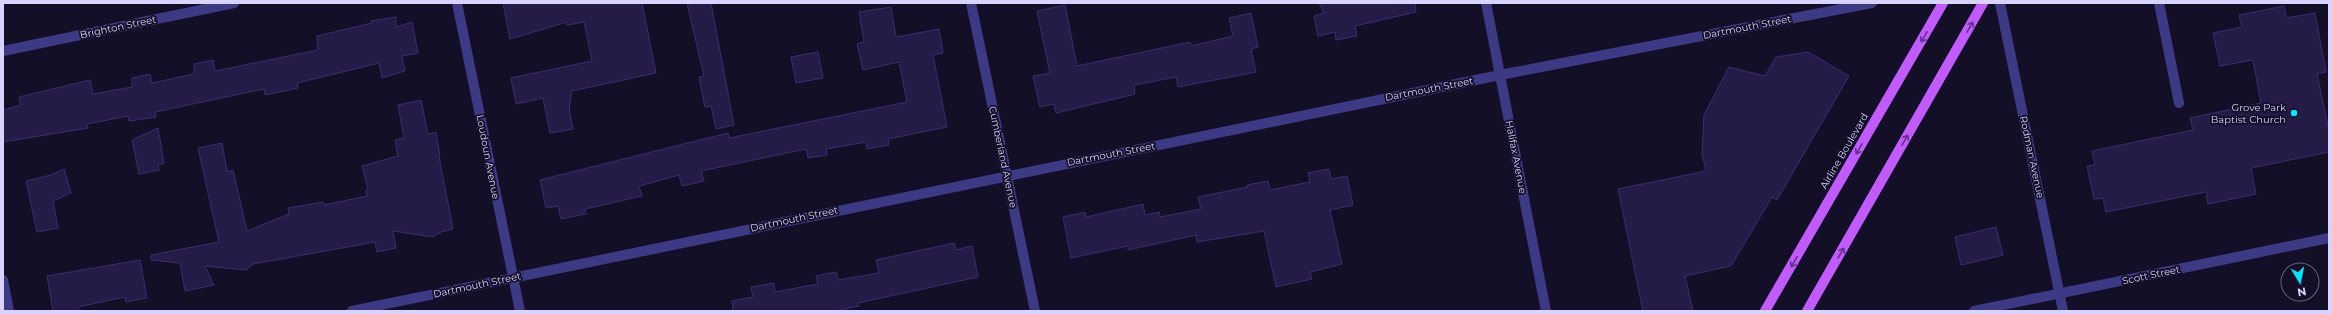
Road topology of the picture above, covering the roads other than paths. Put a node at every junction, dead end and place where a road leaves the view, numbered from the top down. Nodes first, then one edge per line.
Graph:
1 (234, 3) edge
2 (457, 3) edge
3 (971, 3) edge
4 (1486, 3) edge
5 (1872, 3) edge
6 (1943, 3) edge
7 (1983, 3) edge
8 (2000, 3) edge
9 (2159, 3) edge
10 (3, 51) edge
11 (1500, 75) junction
12 (2179, 103) dead end
13 (1007, 175) junction
14 (2329, 238) edge
15 (513, 278) junction
16 (3, 280) edge
17 (2060, 294) junction
18 (9, 311) edge
19 (352, 311) edge
20 (520, 311) edge
21 (1035, 311) edge
22 (1546, 311) edge
23 (1766, 311) edge
24 (1808, 311) edge
25 (1974, 311) edge
26 (2063, 311) edge

1 - 10 street, Brighton Street
2 - 15 street, Loudoun Avenue
3 - 13 street, Cumberland Avenue
4 - 11 street, Halifax Avenue
5 - 11 street, Dartmouth Street
6 -> 23 main road, Airline Boulevard
24 -> 7 main road
8 - 17 street, Rodman Avenue
9 - 12 street
11 - 13 street, Dartmouth Street
11 - 22 street, Halifax Avenue
13 - 15 street, Dartmouth Street
13 - 21 street, Cumberland Avenue
14 - 17 street, Scott Street
15 - 19 street, Dartmouth Street
15 - 20 street, Loudoun Avenue
16 - 18 street
17 - 25 street, Scott Street
17 - 26 street, Rodman Avenue

